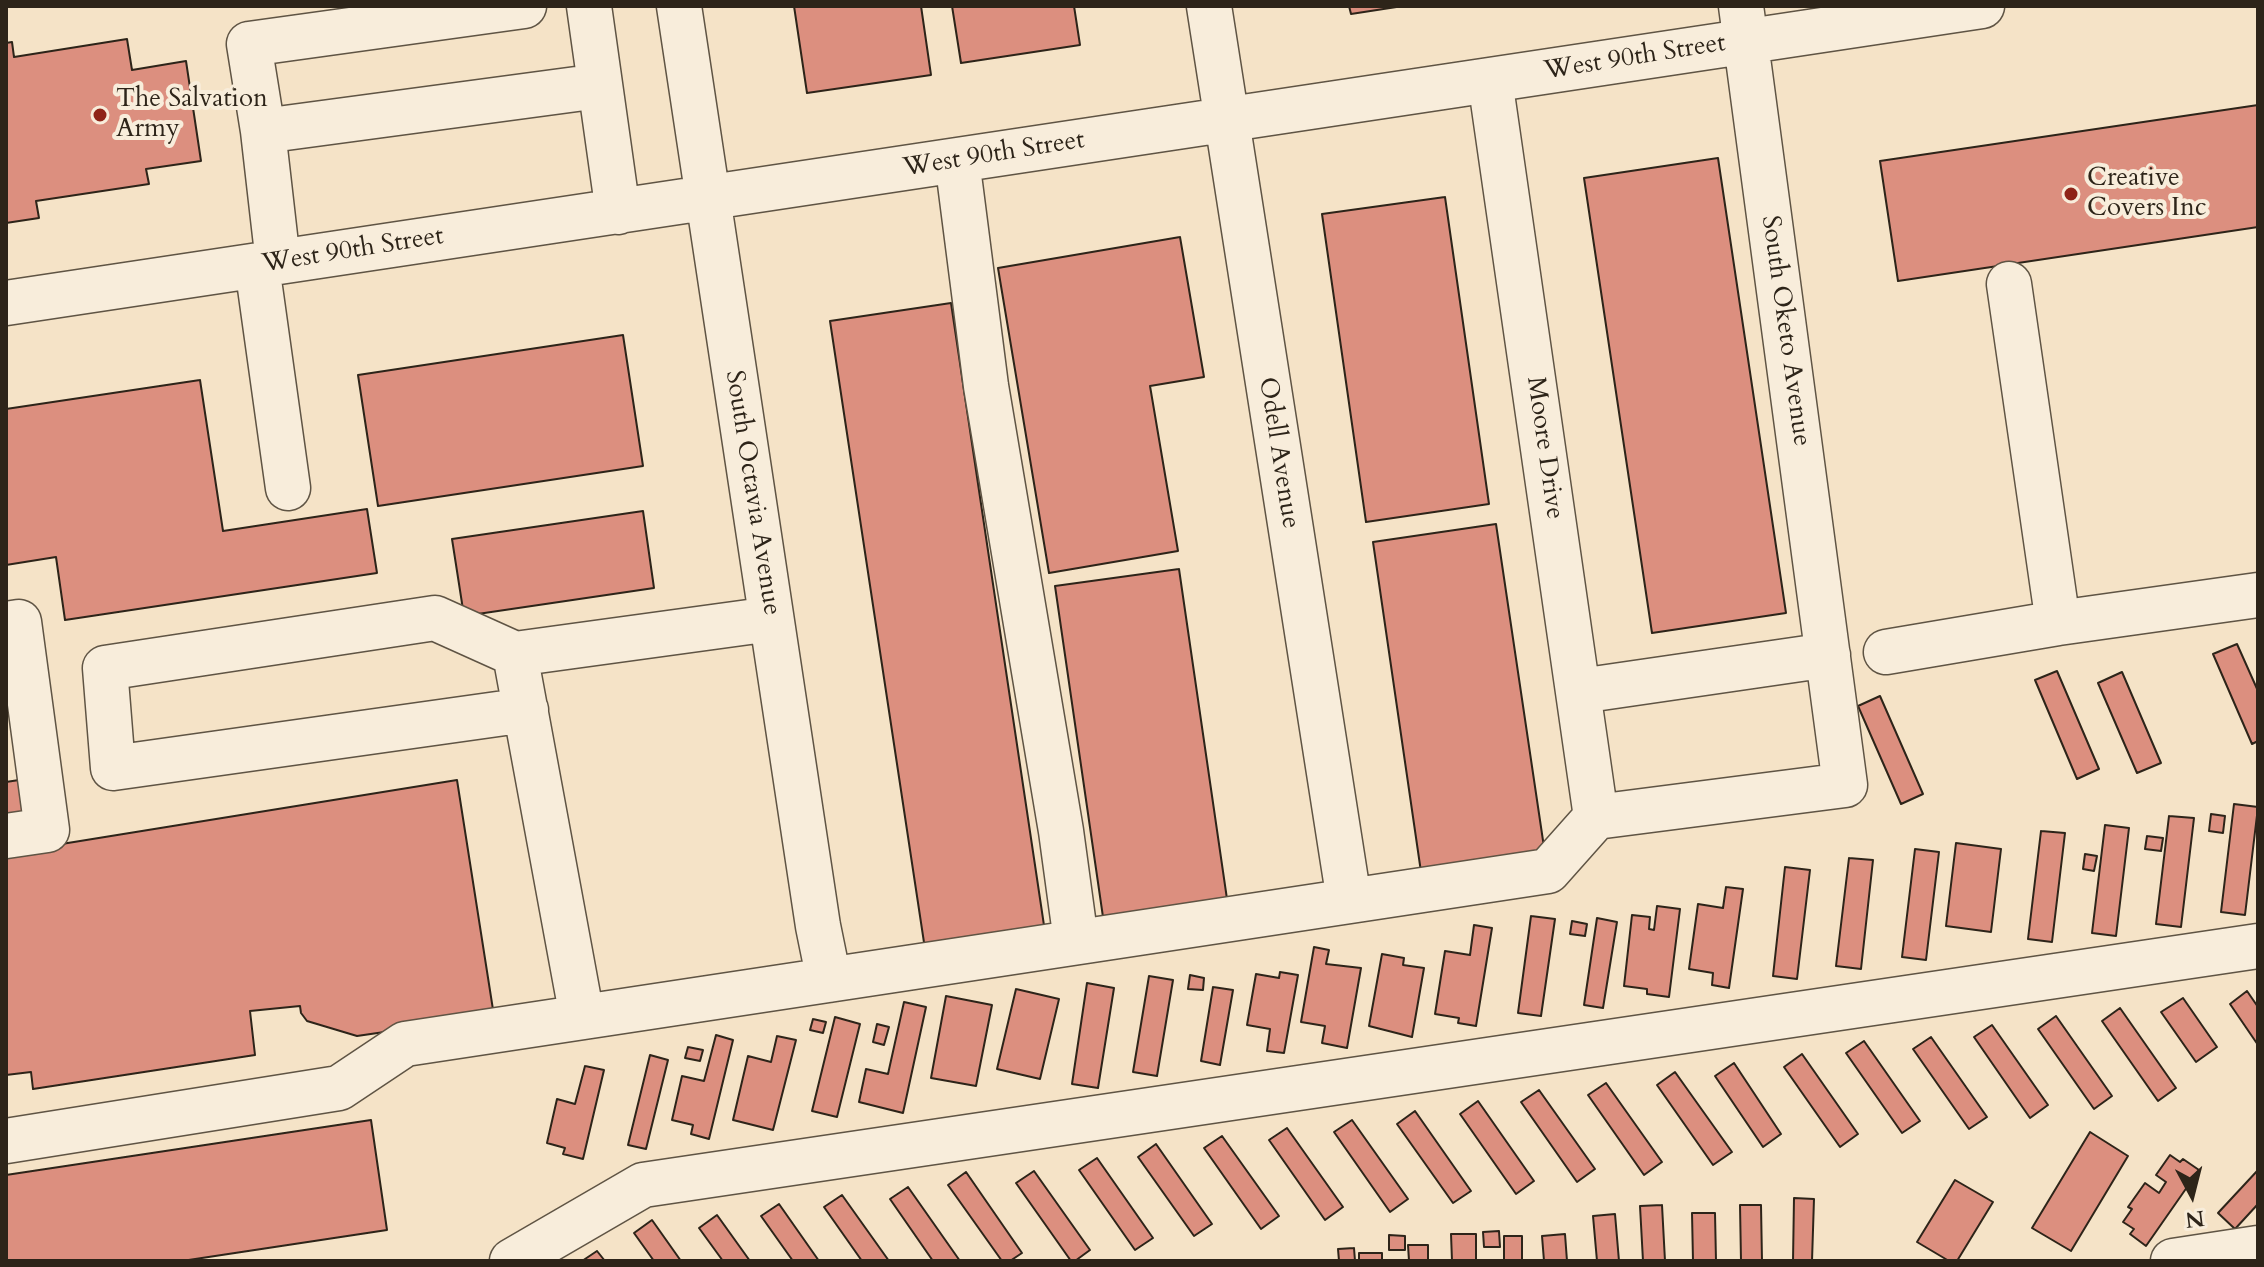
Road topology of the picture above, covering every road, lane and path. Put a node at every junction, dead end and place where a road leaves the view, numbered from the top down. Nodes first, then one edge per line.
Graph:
1 (524, 6) edge
2 (589, 6) edge
3 (679, 6) edge
4 (1209, 6) edge
5 (1982, 6) edge
6 (1743, 24) edge
7 (1490, 80) junction
8 (599, 86) junction
9 (1225, 120) junction
10 (263, 131) junction
11 (957, 160) junction
12 (707, 198) junction
13 (618, 212) junction
14 (268, 264) junction
15 (2009, 284) dead end
16 (6, 303) edge
17 (288, 488) dead end
18 (2258, 595) edge
19 (771, 619) junction
20 (2058, 623) junction
21 (6, 624) edge
22 (1886, 652) dead end
23 (515, 654) junction
24 (1828, 655) junction
25 (1580, 691) junction
26 (526, 710) junction
27 (1596, 817) junction
28 (6, 836) edge
29 (1349, 900) junction
30 (1076, 941) junction
31 (2258, 946) edge
32 (829, 980) junction
33 (582, 1017) junction
34 (6, 1141) edge
35 (2257, 1253) edge
36 (512, 1261) edge
37 (2173, 1261) edge

1 - 10 street
2 - 8 street
3 - 12 street, South Octavia Avenue
4 - 9 street, Odell Avenue
5 - 6 street, West 90th Street
6 - 7 street, West 90th Street
6 - 24 street, South Oketo Avenue
7 - 9 street, West 90th Street
7 - 25 street, Moore Drive
8 - 10 street
8 - 13 street
9 - 11 street, West 90th Street
9 - 29 street, Odell Avenue
10 - 14 street
11 - 12 street, West 90th Street
11 - 30 street
12 - 13 street, West 90th Street
12 - 19 street, South Octavia Avenue
13 - 14 street, West 90th Street
14 - 16 street, West 90th Street
14 - 17 street
15 - 20 street
18 - 20 street
19 - 23 street
19 - 32 street, South Octavia Avenue
20 - 22 street
21 - 28 street
23 - 26 street
23 - 26 street
24 - 25 street
24 - 27 street, South Oketo Avenue
25 - 27 street, Moore Drive
26 - 33 street
27 - 29 street
29 - 30 street
30 - 32 street
31 - 36 street
32 - 33 street
33 - 34 street
35 - 37 street

